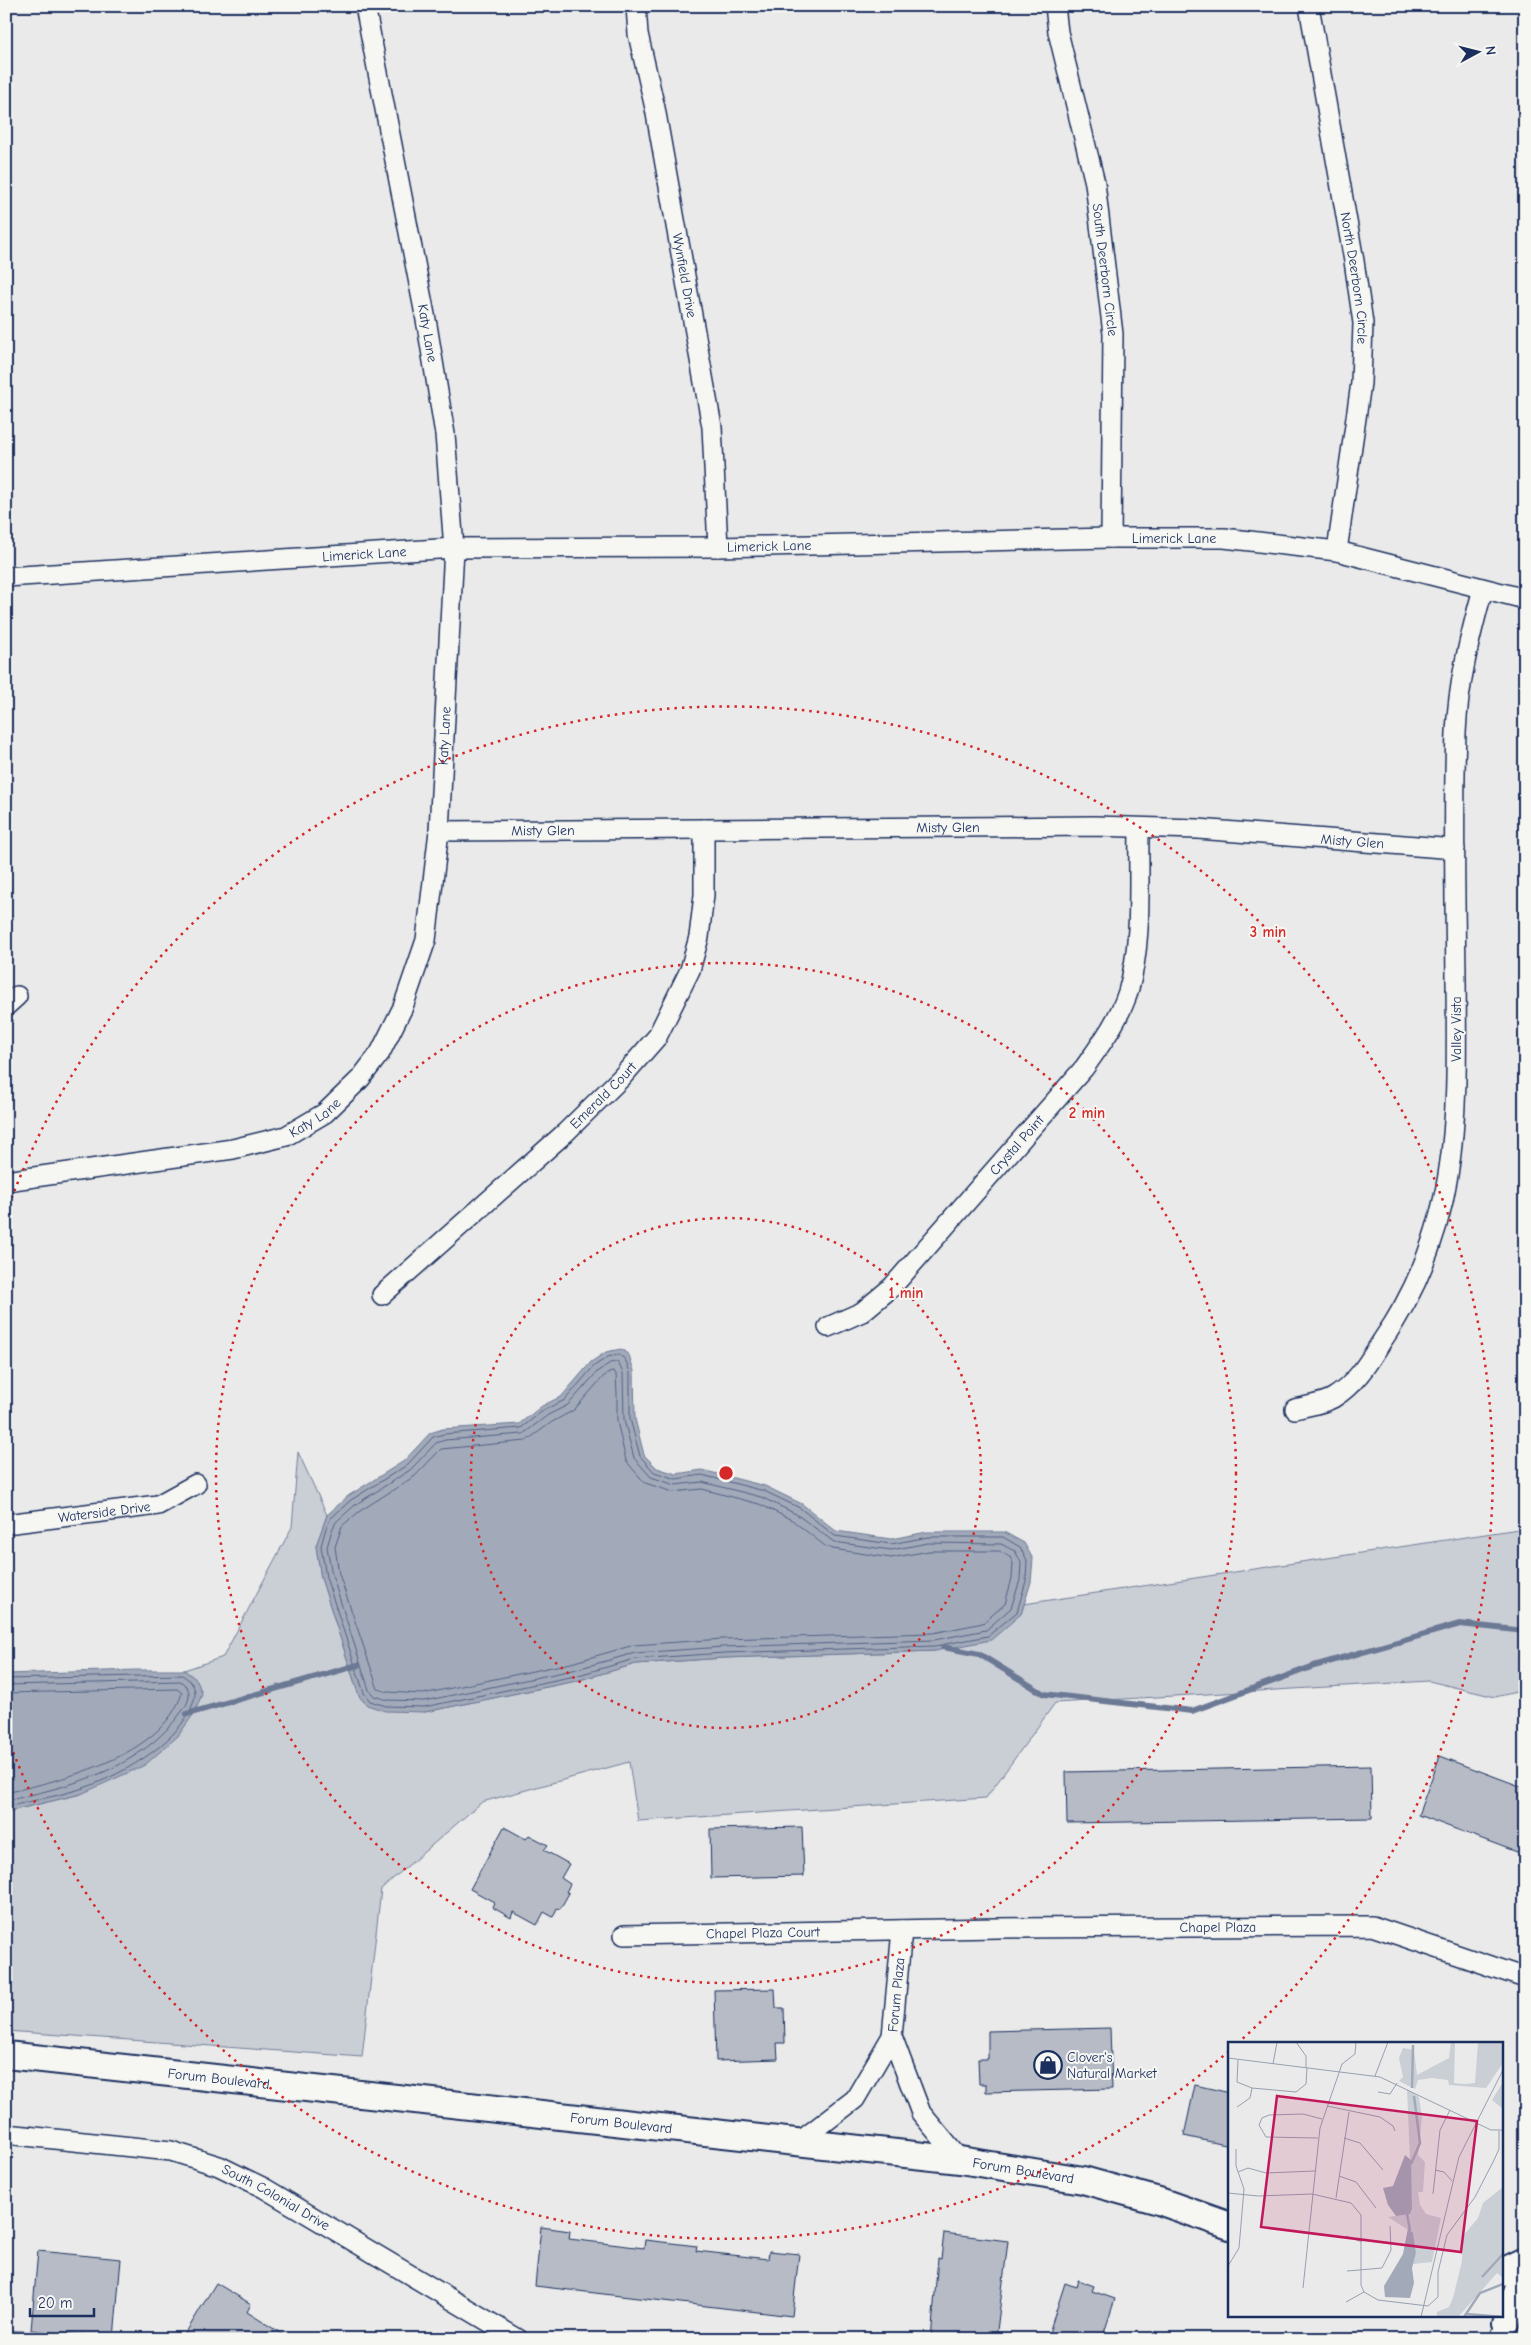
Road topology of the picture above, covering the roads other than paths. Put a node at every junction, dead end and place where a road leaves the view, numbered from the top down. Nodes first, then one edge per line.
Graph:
1 (365, 6) edge
2 (636, 6) edge
3 (1055, 6) edge
4 (1309, 6) edge
5 (1111, 538) junction
6 (718, 547) junction
7 (454, 548) junction
8 (1336, 551) junction
9 (6, 577) edge
10 (1483, 589) junction
11 (1525, 599) edge
12 (1139, 828) junction
13 (704, 829) junction
14 (439, 831) junction
15 (1455, 849) junction
16 (6, 1181) edge
17 (382, 1295) dead end
18 (828, 1328) dead end
19 (1294, 1409) dead end
20 (196, 1484) dead end
21 (6, 1524) edge
22 (902, 1930) junction
23 (624, 1935) dead end
24 (1525, 1978) edge
25 (892, 2036) junction
26 (6, 2055) edge
27 (6, 2134) edge
28 (799, 2142) junction
29 (960, 2160) junction
30 (1228, 2225) edge
31 (1525, 2261) edge
32 (1525, 2270) edge
33 (1504, 2271) edge
34 (1505, 2327) edge
35 (518, 2339) edge

1 - 7 street, Katy Lane
2 - 6 street, Wynfield Drive
3 - 5 street, South Deerborn Circle
4 - 8 street, North Deerborn Circle
5 - 6 street, Limerick Lane
5 - 8 street, Limerick Lane
6 - 7 street, Limerick Lane
7 - 9 street, Limerick Lane
7 - 14 street, Katy Lane
8 - 10 street, Limerick Lane
10 - 11 street, Limerick Lane
10 - 15 street, Valley Vista
12 - 13 street, Misty Glen
12 - 15 street, Misty Glen
12 - 18 street, Crystal Point
13 - 14 street, Misty Glen
13 - 17 street, Emerald Court
14 - 16 street, Katy Lane
15 - 19 street, Valley Vista
20 - 21 street, Waterside Drive
22 - 23 street, Chapel Plaza Court
22 - 24 street, Chapel Plaza
22 - 25 street, Forum Plaza
25 - 28 street, Forum Plaza
25 - 29 street
26 - 28 street, Forum Boulevard
27 - 35 street, South Colonial Drive
28 - 29 street, Forum Boulevard
29 - 30 street, Forum Boulevard
31 - 33 street
32 - 34 street

